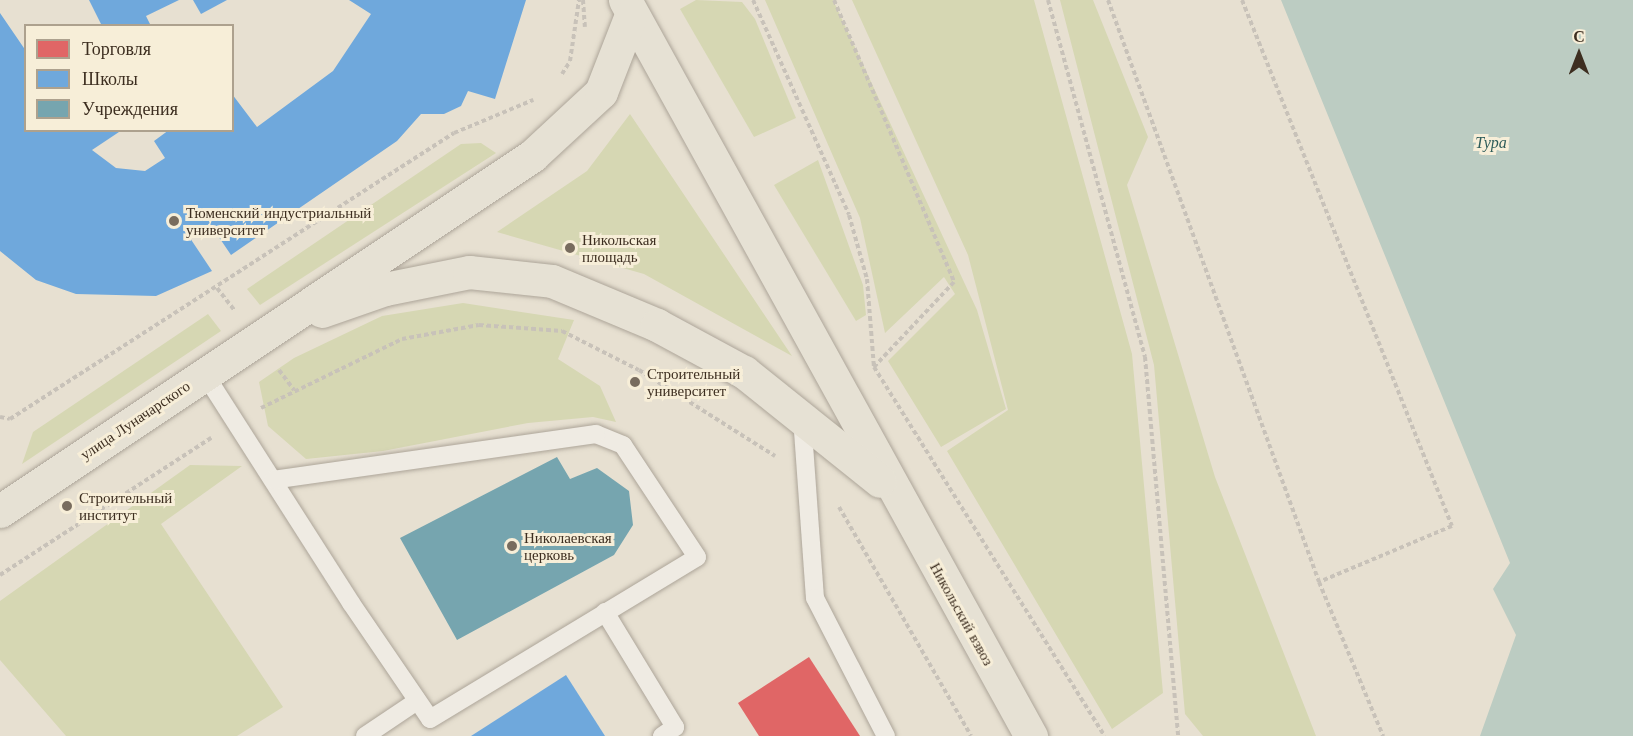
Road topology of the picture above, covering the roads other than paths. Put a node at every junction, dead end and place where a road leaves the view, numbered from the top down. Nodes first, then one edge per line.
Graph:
1 (628, 8) edge
2 (269, 329) junction
3 (204, 373) junction
4 (802, 417) junction
5 (273, 480) junction
6 (894, 492) junction
7 (0, 511) edge
8 (605, 612) junction
9 (417, 701) junction
10 (365, 736) edge
11 (662, 736) edge
12 (886, 736) edge
13 (1031, 736) edge

1 - 2 main road
1 - 6 main road, Никольский взвоз
2 - 3 main road, улица Луначарского
2 - 4 main road
3 - 5 lane
3 - 7 main road, улица Луначарского
4 - 6 main road
4 - 12 lane
5 - 8 lane
5 - 9 lane
6 - 13 main road, Никольский взвоз
8 - 9 lane
8 - 11 lane
9 - 10 lane

